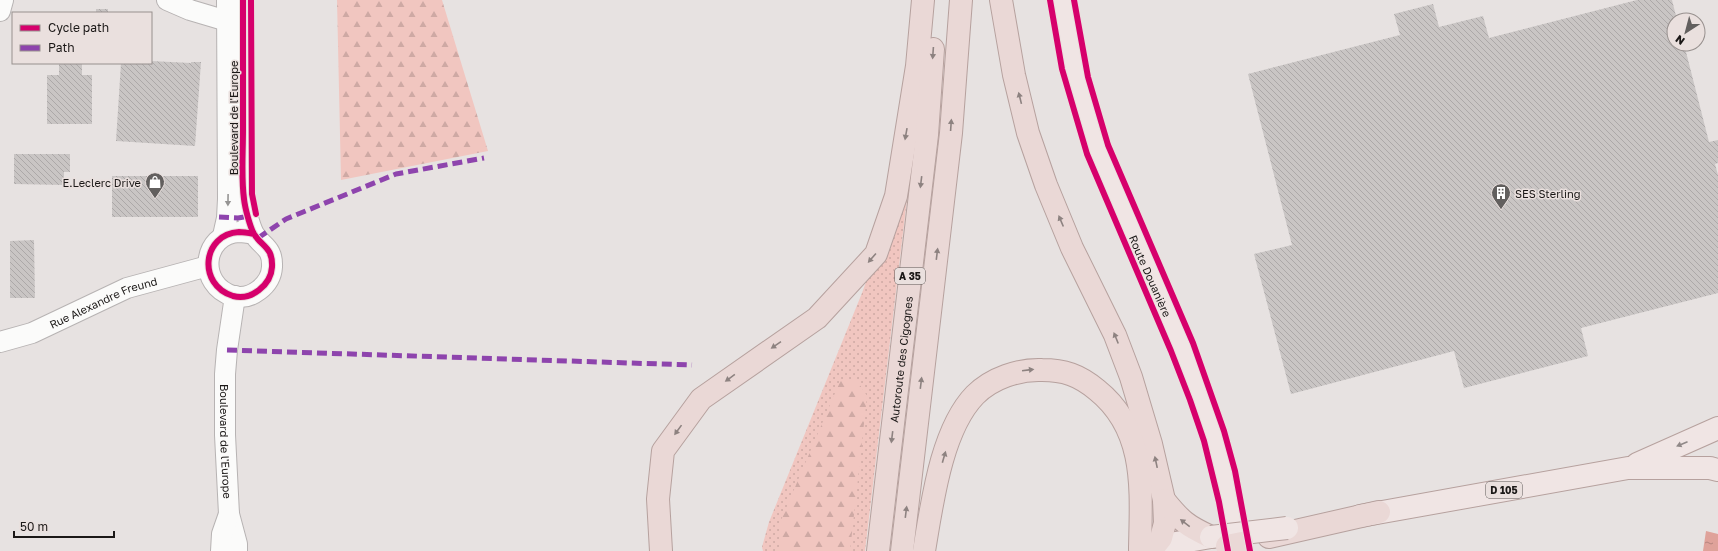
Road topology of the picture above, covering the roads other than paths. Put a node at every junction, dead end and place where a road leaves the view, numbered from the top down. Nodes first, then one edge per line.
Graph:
1 (3, 0) edge
2 (167, 0) edge
3 (227, 0) edge
4 (243, 0) edge
5 (923, 0) edge
6 (937, 0) edge
7 (961, 0) edge
8 (1001, 0) edge
9 (1062, 0) edge
10 (0, 11) edge
11 (227, 21) junction
12 (254, 234) junction
13 (223, 236) junction
14 (208, 266) junction
15 (236, 296) junction
16 (0, 342) edge
17 (1718, 428) edge
18 (1628, 468) junction
19 (1718, 470) edge
20 (1164, 500) junction
21 (1379, 512) junction
22 (229, 514) junction
23 (1228, 545) edge
24 (1142, 549) edge
25 (221, 551) edge
26 (238, 551) edge
27 (661, 551) edge
28 (878, 551) edge
29 (902, 551) edge
30 (924, 551) edge

1 - 10 street
2 - 11 street
3 - 11 street
4 - 12 street, Boulevard de l'Europe
5 -> 27 highway
6 -> 28 highway, Autoroute des Cigognes / A 35
29 -> 7 highway, Autoroute des Cigognes / A 35
20 -> 8 highway
9 - 23 main road, Route Douanière
11 -> 13 street
12 - 13 street
12 - 15 street
13 - 14 street
14 - 15 street
14 - 16 street, Rue Alexandre Freund
15 - 22 street, Boulevard de l'Europe
17 -> 18 main road, D 105
18 - 19 main road, D 105
18 - 21 main road, D 105
23 -> 20 highway
20 - 24 highway
21 - 23 highway
21 - 23 main road, D 105, bridge
22 - 25 street, Boulevard de l'Europe
22 - 26 street, Boulevard de l'Europe
23 - 24 main road, D 105
30 -> 24 highway

